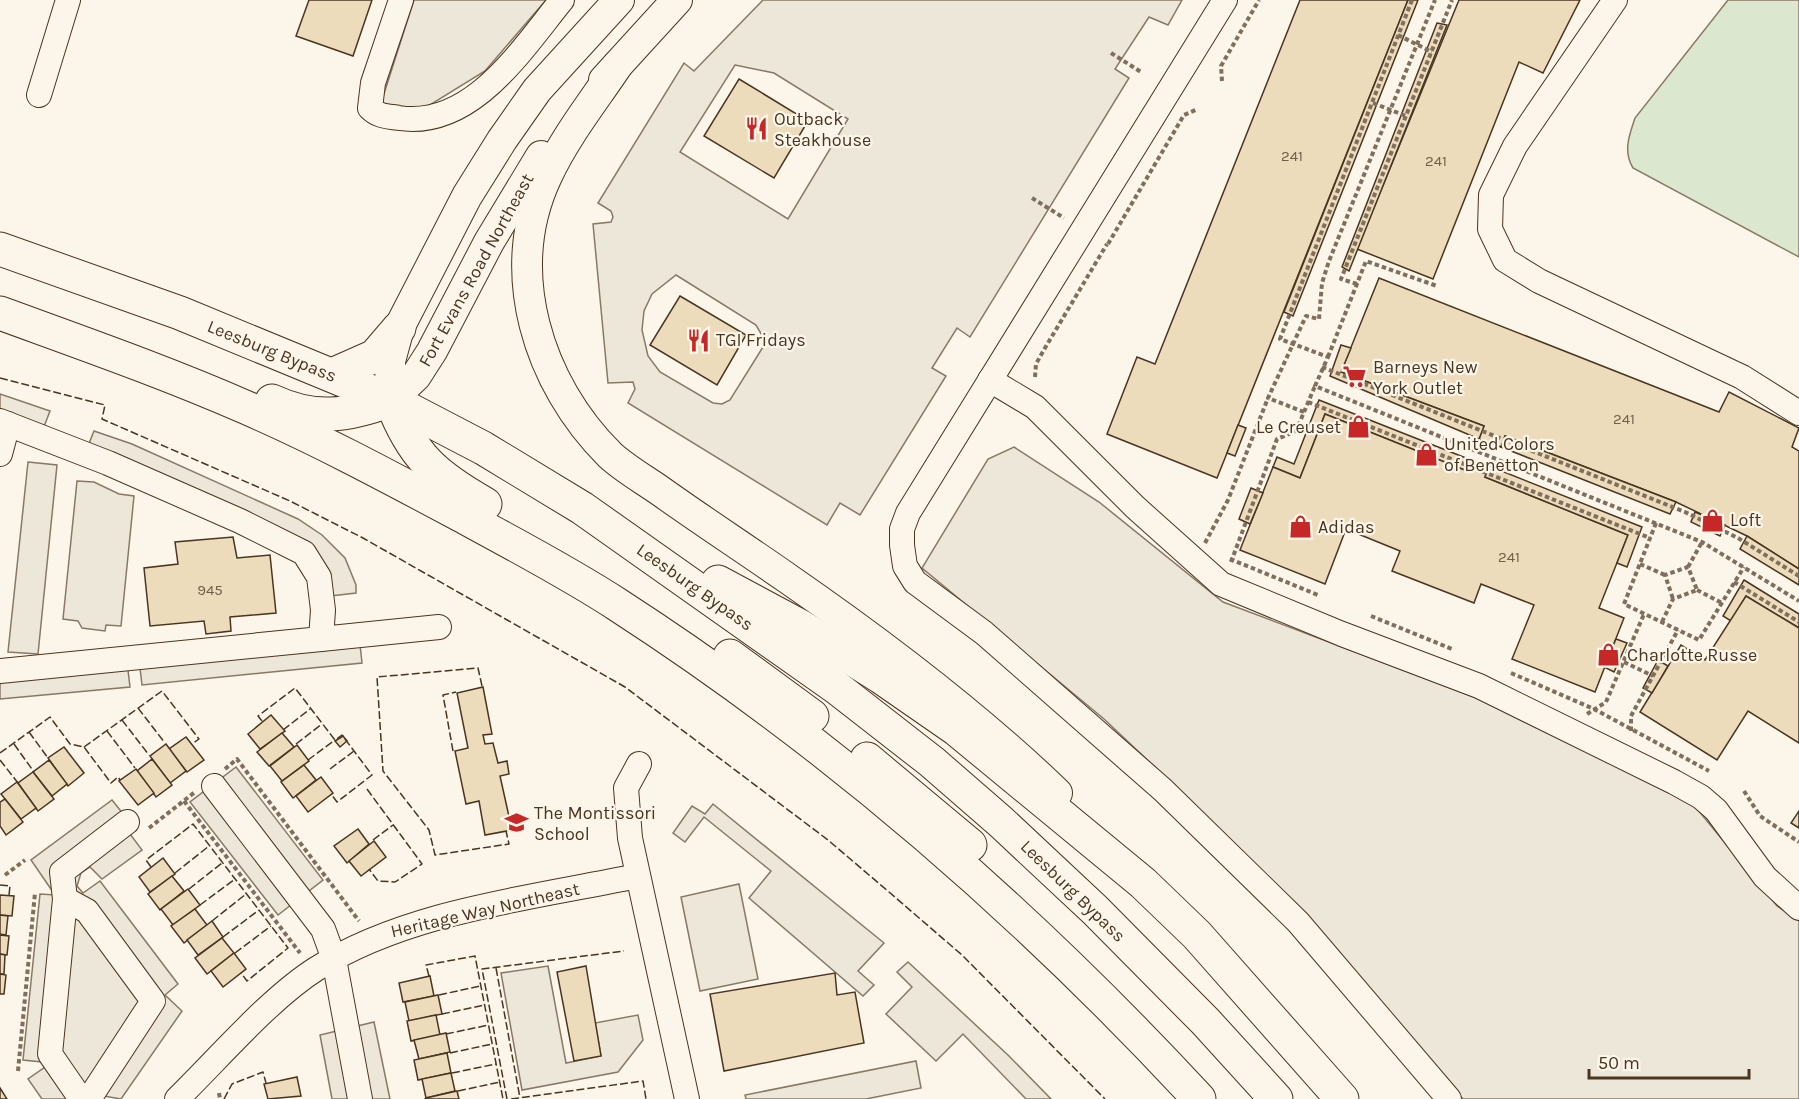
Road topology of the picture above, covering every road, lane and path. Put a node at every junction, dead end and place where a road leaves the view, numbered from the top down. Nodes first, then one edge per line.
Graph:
1 (68, 0) edge
2 (401, 0) edge
3 (562, 0) edge
4 (619, 0) edge
5 (677, 0) edge
6 (1216, 0) edge
7 (1225, 0) edge
8 (1259, 0) edge
9 (1412, 0) edge
10 (1435, 0) edge
11 (1452, 0) edge
12 (1615, 0) edge
13 (1207, 26) junction
14 (1398, 35) junction
15 (1417, 45) junction
16 (1432, 52) junction
17 (1111, 53) dead end
18 (617, 66) junction
19 (1141, 72) dead end
20 (1222, 81) dead end
21 (39, 95) dead end
22 (1372, 103) junction
23 (1198, 109) dead end
24 (1392, 109) junction
25 (1406, 116) junction
26 (1032, 198) dead end
27 (1064, 218) dead end
28 (1103, 239) dead end
29 (1108, 244) junction
30 (0, 249) edge
31 (1357, 284) junction
32 (1437, 286) dead end
33 (7, 316) edge
34 (399, 327) junction
35 (1293, 345) junction
36 (1328, 357) junction
37 (1322, 367) junction
38 (332, 375) junction
39 (1035, 377) dead end
40 (990, 380) junction
41 (1315, 386) junction
42 (1268, 398) junction
43 (391, 400) junction
44 (1308, 402) junction
45 (1304, 412) junction
46 (1799, 413) edge
47 (4, 422) edge
48 (0, 454) edge
49 (582, 508) junction
50 (1656, 523) junction
51 (1650, 538) junction
52 (1702, 542) junction
53 (1198, 545) junction
54 (1214, 549) dead end
55 (1223, 555) dead end
56 (1231, 560) junction
57 (1640, 564) junction
58 (1688, 567) junction
59 (1744, 567) junction
60 (1665, 575) junction
61 (1799, 576) edge
62 (1734, 582) junction
63 (1224, 585) junction
64 (1697, 590) junction
65 (1318, 595) dead end
66 (1673, 599) junction
67 (1799, 601) edge
68 (1722, 603) junction
69 (1644, 614) junction
70 (1371, 616) dead end
71 (1662, 622) junction
72 (1799, 622) edge
73 (438, 627) dead end
74 (1678, 630) junction
75 (321, 639) junction
76 (1456, 651) dead end
77 (1623, 662) junction
78 (0, 671) edge
79 (1511, 674) dead end
80 (1653, 676) junction
81 (1594, 709) junction
82 (1587, 714) dead end
83 (1631, 729) junction
84 (1632, 736) dead end
85 (639, 764) dead end
86 (1709, 771) dead end
87 (214, 786) dead end
88 (1744, 791) dead end
89 (184, 801) dead end
90 (127, 822) dead end
91 (1799, 842) edge
92 (25, 860) dead end
93 (5, 875) dead end
94 (637, 876) junction
95 (1143, 883) junction
96 (35, 893) dead end
97 (65, 899) junction
98 (1799, 908) edge
99 (293, 959) dead end
100 (334, 959) junction
101 (18, 1071) dead end
102 (219, 1092) dead end
103 (81, 1099) edge
104 (89, 1099) edge
105 (177, 1099) edge
106 (220, 1099) edge
107 (360, 1099) edge
108 (687, 1099) edge
109 (1199, 1099) edge
110 (1206, 1099) edge
111 (1276, 1099) edge
112 (1342, 1099) edge
113 (1449, 1099) edge

1 - 21 street
2 - 3 street
4 - 34 main road, Fort Evans Road Northeast
5 - 18 main road, Fort Evans Road Northeast
6 - 13 street
7 - 13 street
8 - 20 path
9 - 14 path
10 - 15 path
11 - 16 path
12 - 46 street
13 - 40 street
14 - 15 path
14 - 22 path
15 - 16 path
15 - 24 path
16 - 25 path
17 - 19 path
18 - 43 main road, Fort Evans Road Northeast
18 - 95 main road
22 - 24 path
22 - 35 path
23 - 29 path
24 - 25 path
24 - 35 path
25 - 31 path
26 - 27 path
28 - 29 path
29 - 39 path
30 - 38 highway, Leesburg Bypass
31 - 32 path
31 - 36 path
33 - 43 highway
33 - 109 highway
34 - 38 highway
34 - 43 main road, Fort Evans Road Northeast
35 - 36 path
35 - 42 path
36 - 37 path
37 - 41 path
37 - 61 path
38 - 43 highway, Leesburg Bypass
40 - 53 street
40 - 113 street
41 - 44 path
41 - 50 path
42 - 45 path
42 - 53 path
43 - 49 highway, Leesburg Bypass
43 - 110 highway
44 - 45 path
44 - 51 path
45 - 56 path
47 - 48 street
47 - 75 street
49 - 95 highway
49 - 111 highway, Leesburg Bypass
50 - 51 path
50 - 52 path
51 - 57 path
52 - 58 path
52 - 59 path
53 - 54 path
53 - 63 street
55 - 56 path
56 - 63 path
56 - 65 path
57 - 60 path
57 - 69 path
58 - 60 path
58 - 64 path
59 - 62 path
59 - 67 path
60 - 66 path
62 - 68 path
62 - 72 path
63 - 98 street
64 - 66 path
64 - 68 path
66 - 71 path
68 - 74 path
69 - 71 path
69 - 77 path
70 - 76 path
71 - 74 path
73 - 75 street
74 - 80 path
75 - 78 street
77 - 80 path
77 - 81 path
79 - 81 path
80 - 83 path
81 - 82 path
81 - 83 path
83 - 84 path
83 - 86 path
85 - 94 street
87 - 100 street
88 - 91 path
89 - 99 path
90 - 97 street
92 - 93 path
94 - 100 street, Heritage Way Northeast
94 - 108 street
95 - 112 highway
96 - 101 path
97 - 103 street
97 - 104 street
100 - 105 street, Heritage Way Northeast
100 - 107 street
102 - 106 path

